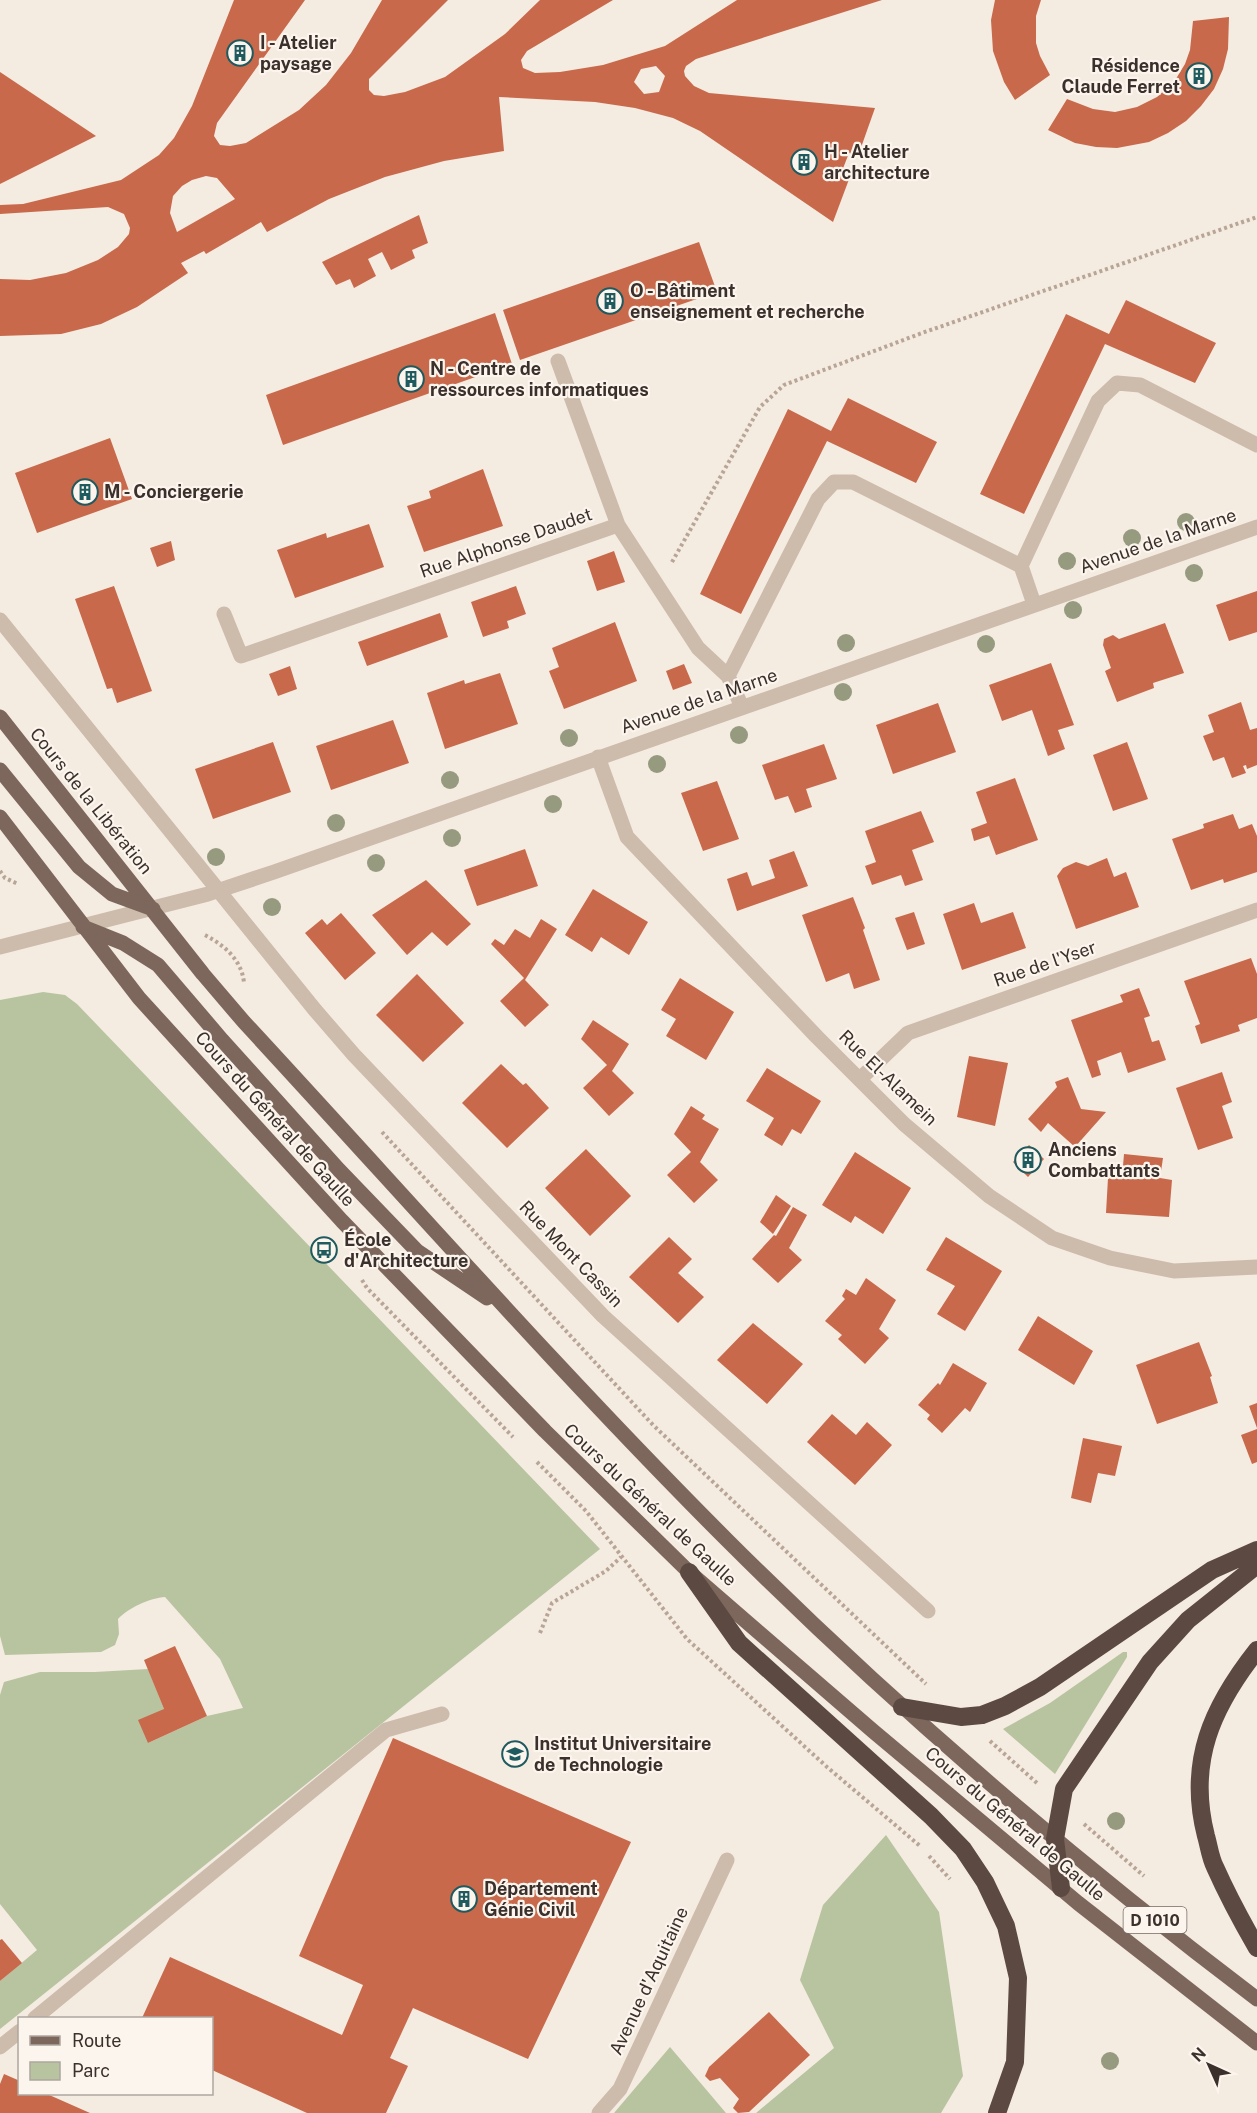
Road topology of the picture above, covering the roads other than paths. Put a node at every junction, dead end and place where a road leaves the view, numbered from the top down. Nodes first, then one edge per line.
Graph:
1 (558, 361) dead end
2 (1257, 445) edge
3 (618, 525) junction
4 (1257, 527) edge
5 (1021, 566) junction
6 (1034, 604) junction
7 (224, 614) dead end
8 (0, 620) edge
9 (728, 676) junction
10 (742, 707) junction
11 (0, 717) edge
12 (598, 757) junction
13 (0, 770) edge
14 (0, 817) edge
15 (219, 890) junction
16 (153, 909) junction
17 (1257, 910) edge
18 (82, 927) junction
19 (0, 946) edge
20 (861, 1079) junction
21 (1257, 1267) edge
22 (507, 1311) junction
23 (1257, 1550) edge
24 (1257, 1566) edge
25 (689, 1572) junction
26 (928, 1611) dead end
27 (1257, 1650) edge
28 (902, 1707) junction
29 (442, 1714) dead end
30 (1054, 1839) junction
31 (727, 1860) dead end
32 (1062, 1888) junction
33 (1257, 1948) edge
34 (1257, 1999) edge
35 (37, 2017) edge
36 (18, 2033) edge
37 (1257, 2043) edge
38 (0, 2047) edge
39 (599, 2113) edge
40 (997, 2113) edge

1 - 3 street
2 - 5 street
3 - 7 street, Rue Alphonse Daudet
3 - 9 street, Rue Alphonse Daudet
4 - 6 street, Avenue de la Marne
5 - 6 street
5 - 9 street
6 - 10 street, Avenue de la Marne
8 - 15 street, Rue Mont Cassin
9 - 10 street, Rue Alphonse Daudet
10 - 12 street, Avenue de la Marne
11 - 16 main road, Cours de la Libération / D 1010
12 - 15 street, Avenue de la Marne
12 - 20 street, Rue El-Alamein
13 - 16 main road
14 - 18 main road, D 1010
15 - 16 street, Avenue de la Marne
15 - 26 street, Rue Mont Cassin
16 - 18 street, Avenue de la Marne
16 - 22 main road, Cours du Général de Gaulle / D 1010
17 - 20 street, Rue de l'Yser
18 - 19 street, Avenue de la Marne
18 - 22 main road
18 - 25 main road, Cours du Général de Gaulle / D 1010
20 - 21 street, Rue El-Alamein
22 - 28 main road, Cours du Général de Gaulle / D 1010
23 - 28 highway
24 - 30 highway
25 - 32 main road, Cours du Général de Gaulle / D 1010
25 - 40 highway
27 - 33 highway
28 - 30 main road, Cours du Général de Gaulle / D 1010
29 - 35 street
30 - 32 highway
30 - 34 main road, Cours du Général de Gaulle / D 1010
31 - 39 street, Avenue d'Aquitaine
32 - 37 main road, Cours du Général de Gaulle / D 1010
36 - 38 street

